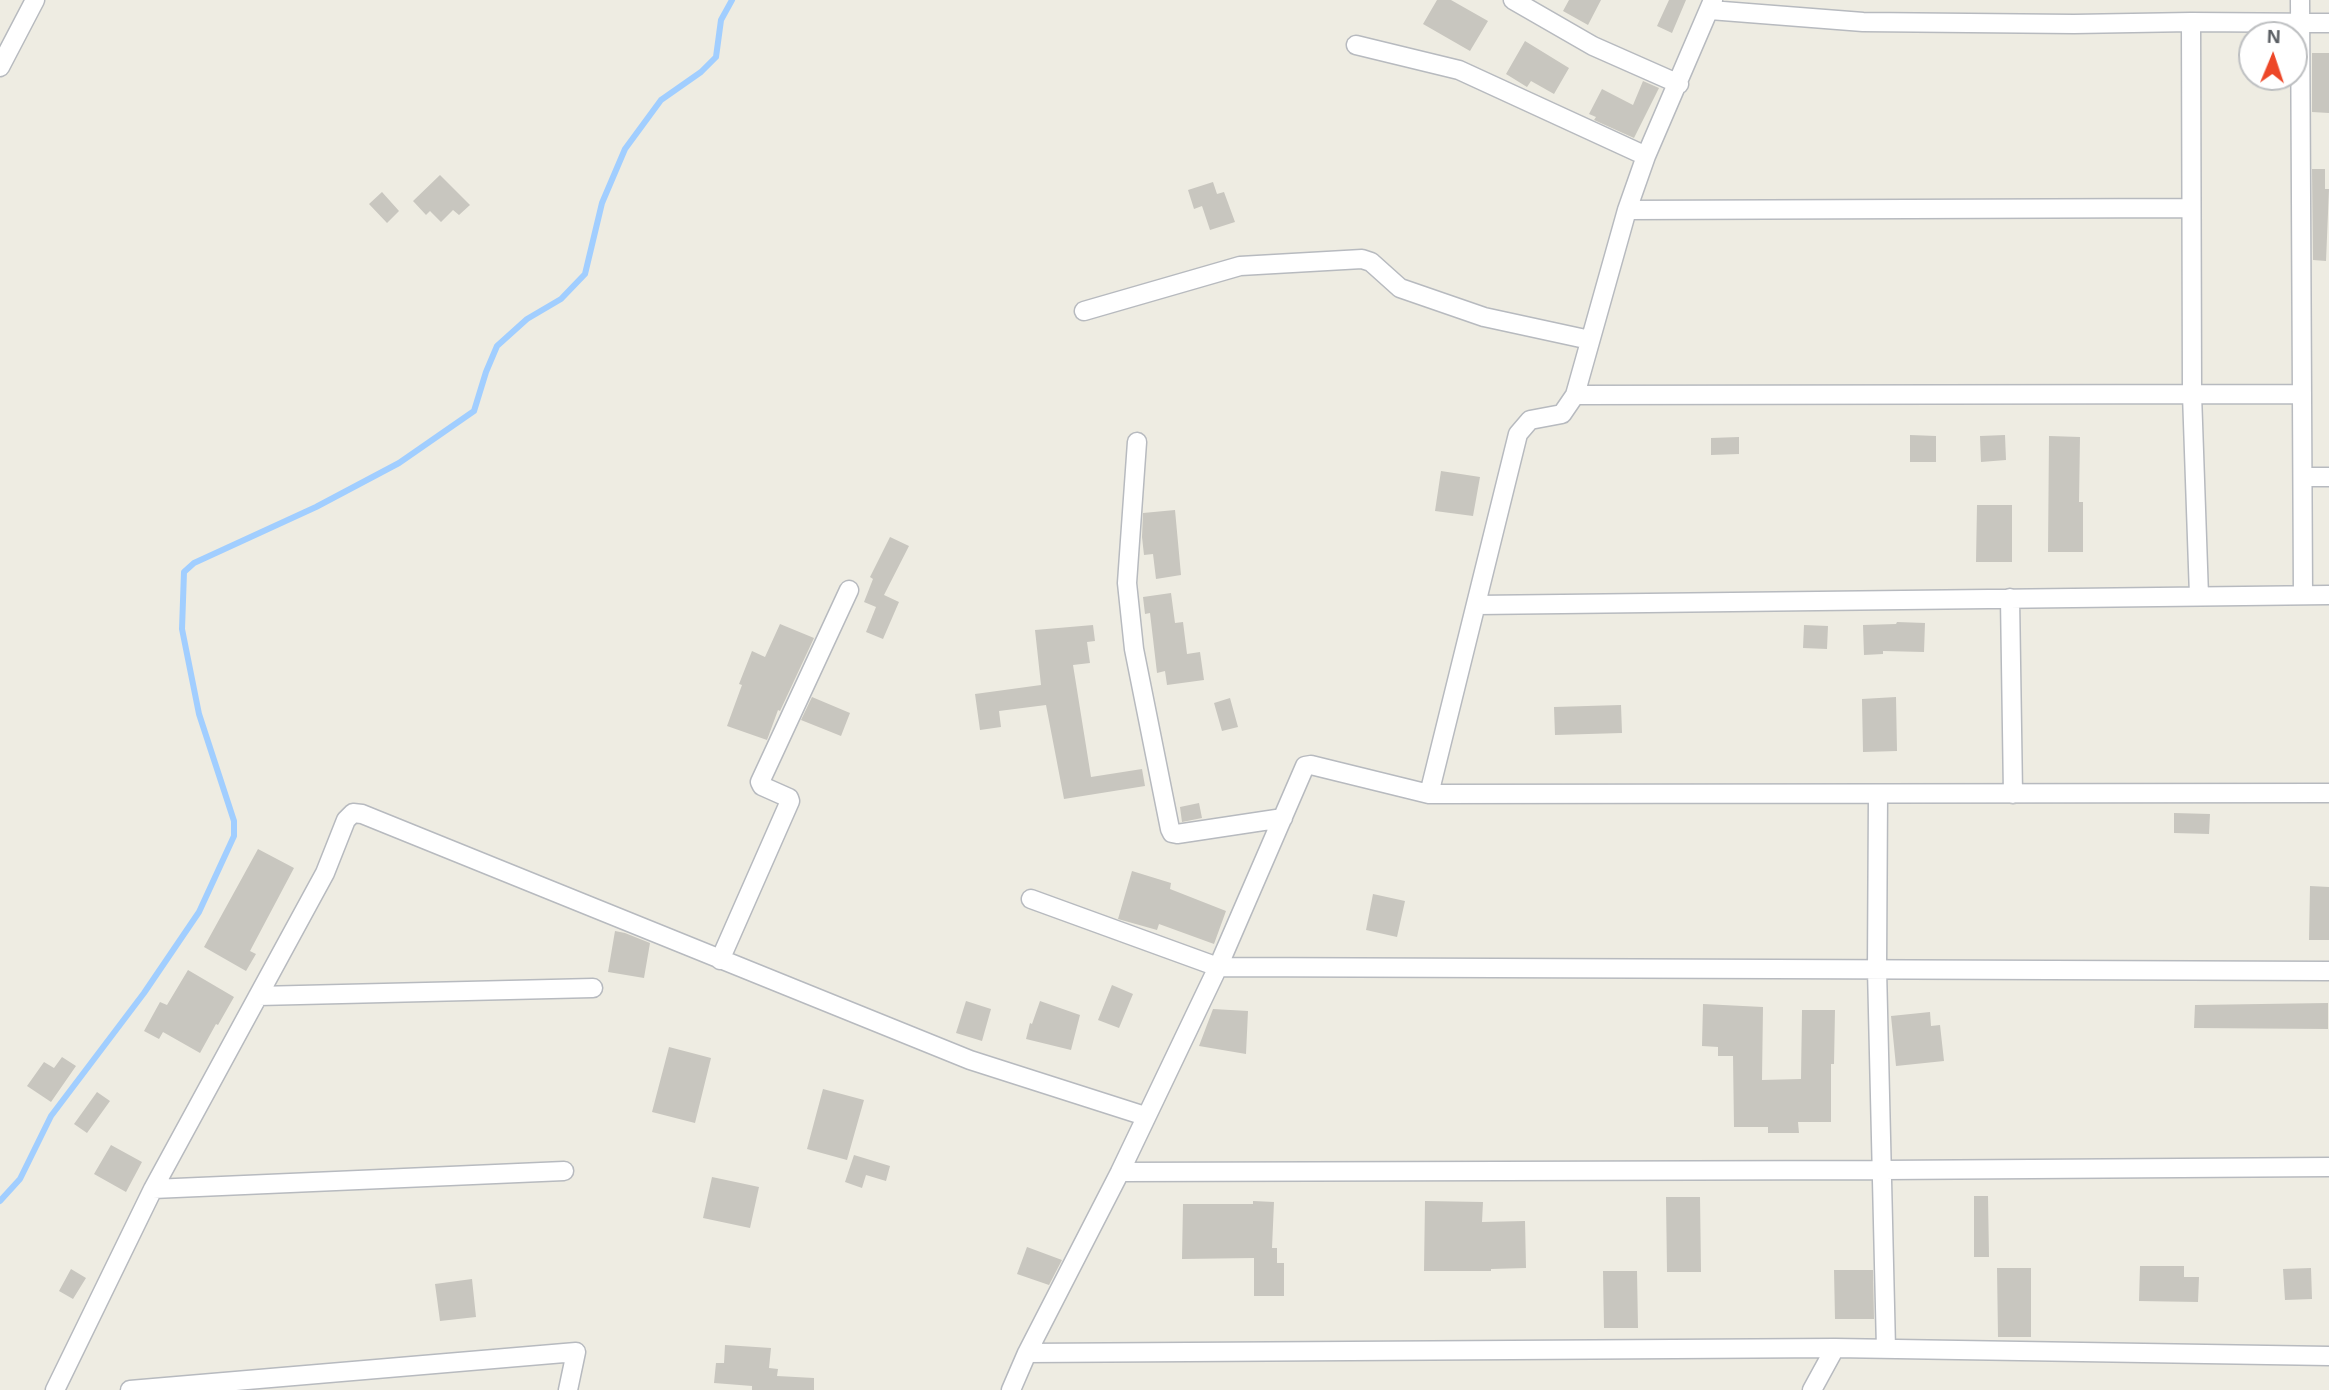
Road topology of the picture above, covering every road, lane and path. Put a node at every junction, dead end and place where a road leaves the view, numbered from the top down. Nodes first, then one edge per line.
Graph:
1 (35, 0) edge
2 (1513, 0) edge
3 (2300, 0) edge
4 (1711, 5) edge
5 (2300, 21) edge
6 (2191, 22) junction
7 (2238, 22) edge
8 (2308, 23) edge
9 (2329, 23) edge
10 (1356, 45) dead end
11 (0, 67) edge
12 (1679, 84) junction
13 (2300, 91) edge
14 (1646, 156) junction
15 (2191, 208) junction
16 (1627, 210) junction
17 (1084, 311) dead end
18 (1590, 340) junction
19 (2192, 394) junction
20 (2302, 394) junction
21 (1575, 396) junction
22 (1137, 442) dead end
23 (2303, 477) junction
24 (2329, 477) edge
25 (849, 590) dead end
26 (2303, 595) junction
27 (2199, 596) junction
28 (2329, 596) edge
29 (2010, 598) junction
30 (1477, 605) junction
31 (2329, 793) edge
32 (1429, 794) junction
33 (1878, 794) junction
34 (2013, 794) junction
35 (1283, 818) junction
36 (1031, 898) dead end
37 (720, 960) junction
38 (1217, 967) junction
39 (1877, 969) junction
40 (2329, 971) edge
41 (593, 988) dead end
42 (258, 996) junction
43 (1144, 1116) junction
44 (2329, 1167) edge
45 (1883, 1170) junction
46 (564, 1171) dead end
47 (1120, 1172) junction
48 (153, 1189) junction
49 (1835, 1348) junction
50 (1886, 1349) junction
51 (1027, 1353) junction
52 (2329, 1356) edge
53 (55, 1390) edge
54 (130, 1390) edge
55 (568, 1390) edge
56 (1011, 1390) edge
57 (1812, 1390) edge

1 - 11 street
2 - 12 street
3 - 5 street
4 - 6 street
4 - 12 street
6 - 7 street
6 - 15 street
8 - 9 street
10 - 14 street
12 - 14 street
13 - 20 street
14 - 16 street
15 - 16 street
15 - 19 street
16 - 18 street
17 - 18 street
18 - 21 street
19 - 20 street
19 - 21 street
19 - 27 street
20 - 23 street
21 - 30 street
22 - 35 street
23 - 24 street
23 - 26 street
25 - 37 street
26 - 27 street
26 - 28 street
27 - 29 street
29 - 30 street
29 - 34 street
30 - 32 street
31 - 34 street
32 - 33 street
32 - 35 street
33 - 34 street
33 - 39 street
35 - 38 street
36 - 38 street
37 - 42 street
37 - 43 street
38 - 39 street
38 - 43 street
39 - 40 street
39 - 45 street
41 - 42 street
42 - 48 street
43 - 47 street
44 - 45 street
45 - 47 street
45 - 50 street
46 - 48 street
47 - 51 street
48 - 53 street
49 - 50 street
49 - 51 street
49 - 57 street
50 - 52 street
51 - 56 street
54 - 55 street

